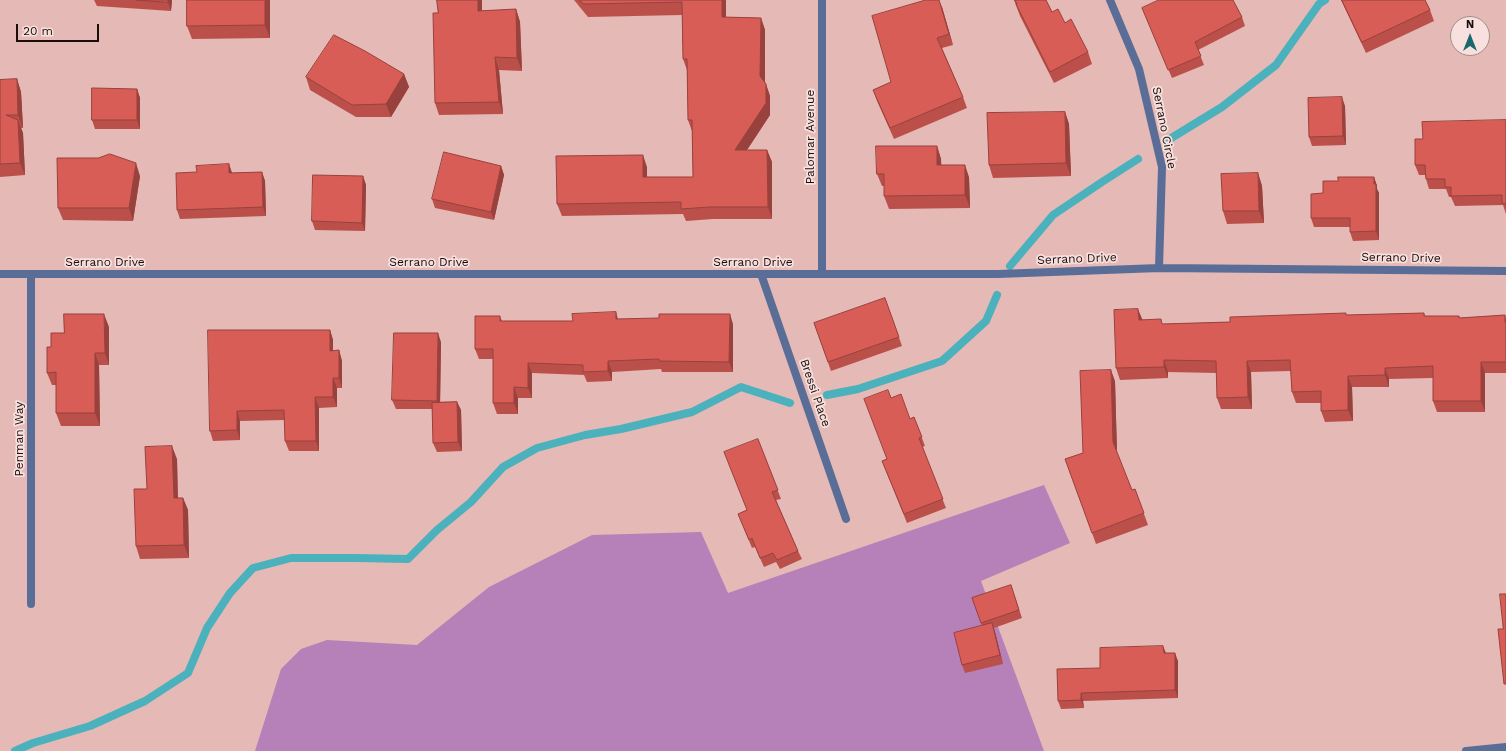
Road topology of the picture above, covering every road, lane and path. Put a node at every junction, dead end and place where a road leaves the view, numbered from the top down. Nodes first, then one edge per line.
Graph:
1 (822, 0) edge
2 (1110, 0) edge
3 (1159, 268) junction
4 (1506, 271) edge
5 (0, 274) edge
6 (30, 274) junction
7 (761, 274) junction
8 (822, 274) junction
9 (846, 520) dead end
10 (31, 604) dead end
11 (1506, 747) edge
12 (1466, 751) edge

1 - 8 street, Palomar Avenue
2 - 3 street, Serrano Circle
3 - 4 street, Serrano Drive
3 - 8 street, Serrano Drive
5 - 6 street, Serrano Drive
6 - 7 street, Serrano Drive
6 - 10 street, Penman Way
7 - 8 street, Serrano Drive
7 - 9 street, Bressi Place
11 - 12 street

